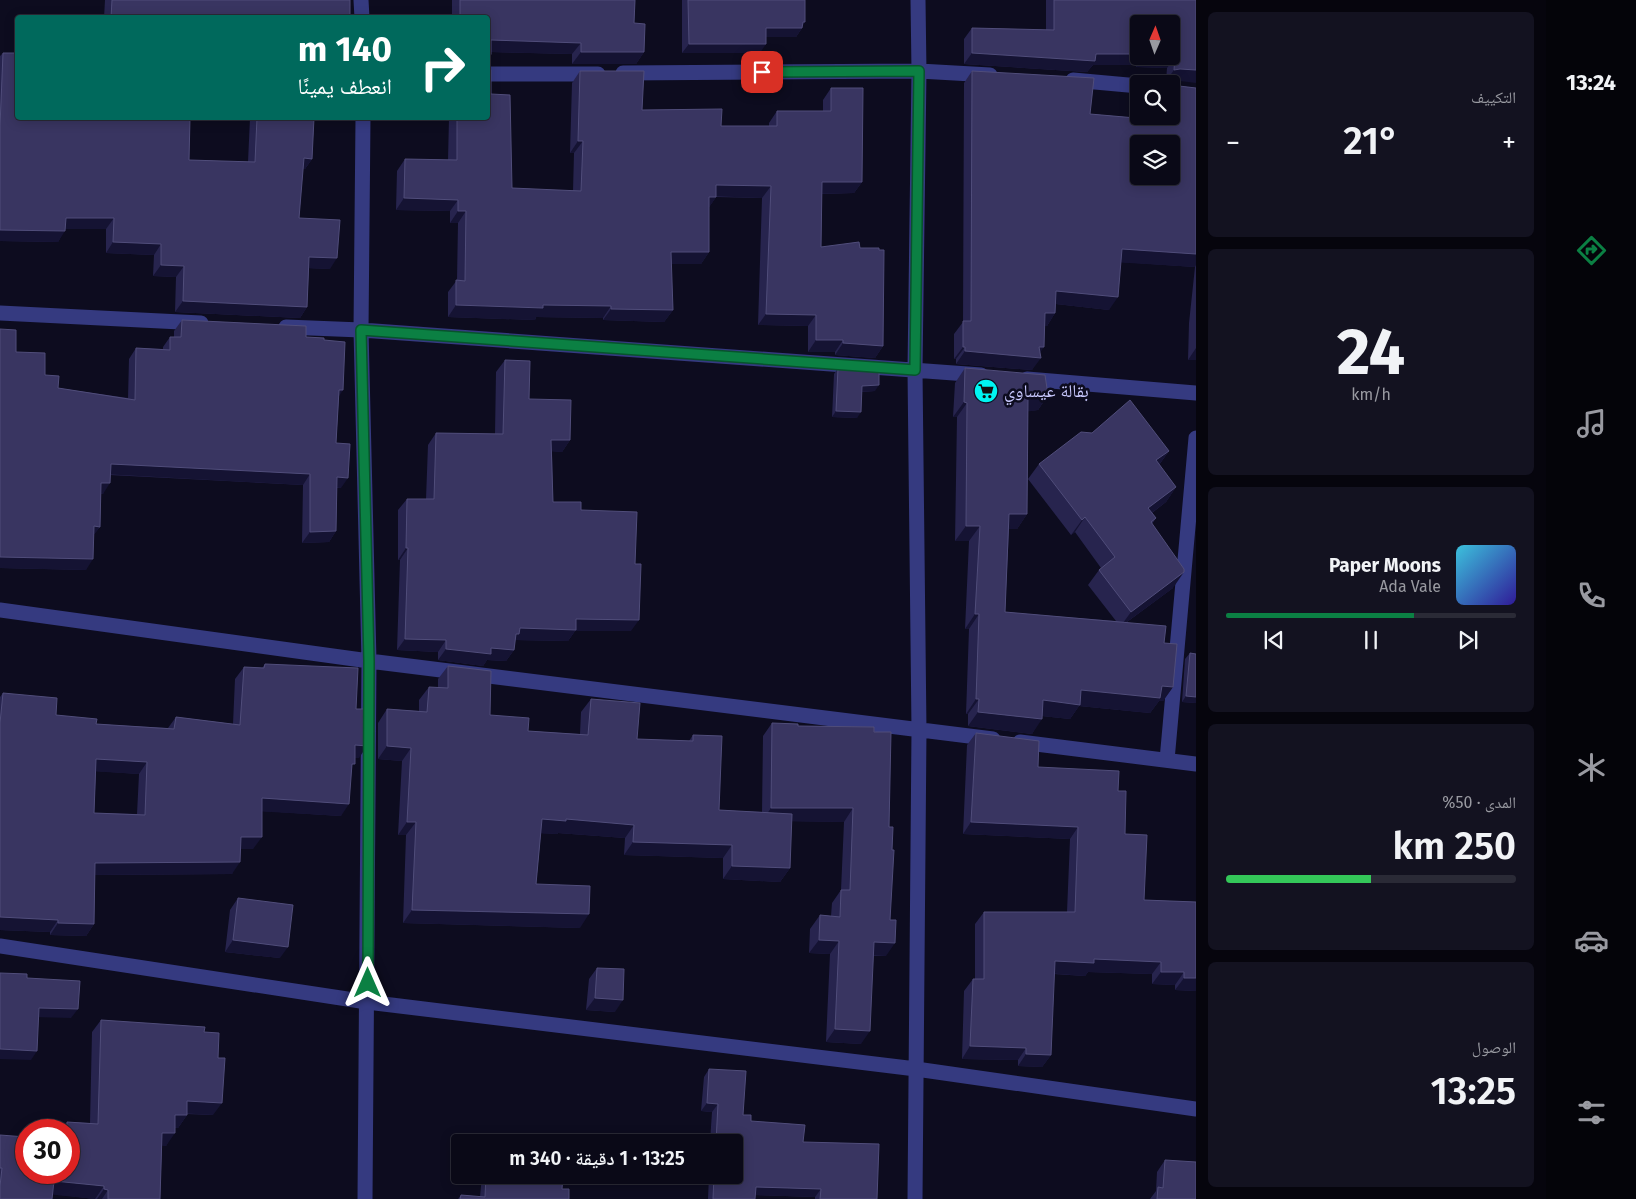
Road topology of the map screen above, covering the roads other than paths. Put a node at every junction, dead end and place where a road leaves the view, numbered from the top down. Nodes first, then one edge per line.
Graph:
1 (361, 0) edge
2 (918, 0) edge
3 (362, 15) edge
4 (919, 71) junction
5 (490, 74) edge
6 (1006, 76) edge
7 (1062, 80) edge
8 (1130, 85) edge
9 (363, 120) edge
10 (0, 313) edge
11 (215, 323) edge
12 (274, 326) edge
13 (361, 330) junction
14 (915, 370) junction
15 (992, 376) edge
16 (1012, 378) edge
17 (1196, 393) edge
18 (1196, 438) edge
19 (0, 610) edge
20 (369, 661) junction
21 (919, 730) junction
22 (1166, 760) junction
23 (1196, 764) edge
24 (0, 946) edge
25 (367, 1002) junction
26 (916, 1069) junction
27 (1196, 1109) edge
28 (365, 1199) edge
29 (916, 1199) edge

1 - 3 street
2 - 4 street
4 - 5 street
4 - 6 street
4 - 14 street
7 - 8 street
9 - 13 street
10 - 11 street
12 - 13 street
13 - 14 street
13 - 20 street
14 - 15 street
14 - 21 street
16 - 17 street
18 - 22 street
19 - 20 street
20 - 21 street
20 - 25 street
21 - 22 street
21 - 26 street
22 - 23 street
24 - 25 street
25 - 26 street
25 - 28 street
26 - 27 street
26 - 29 street

